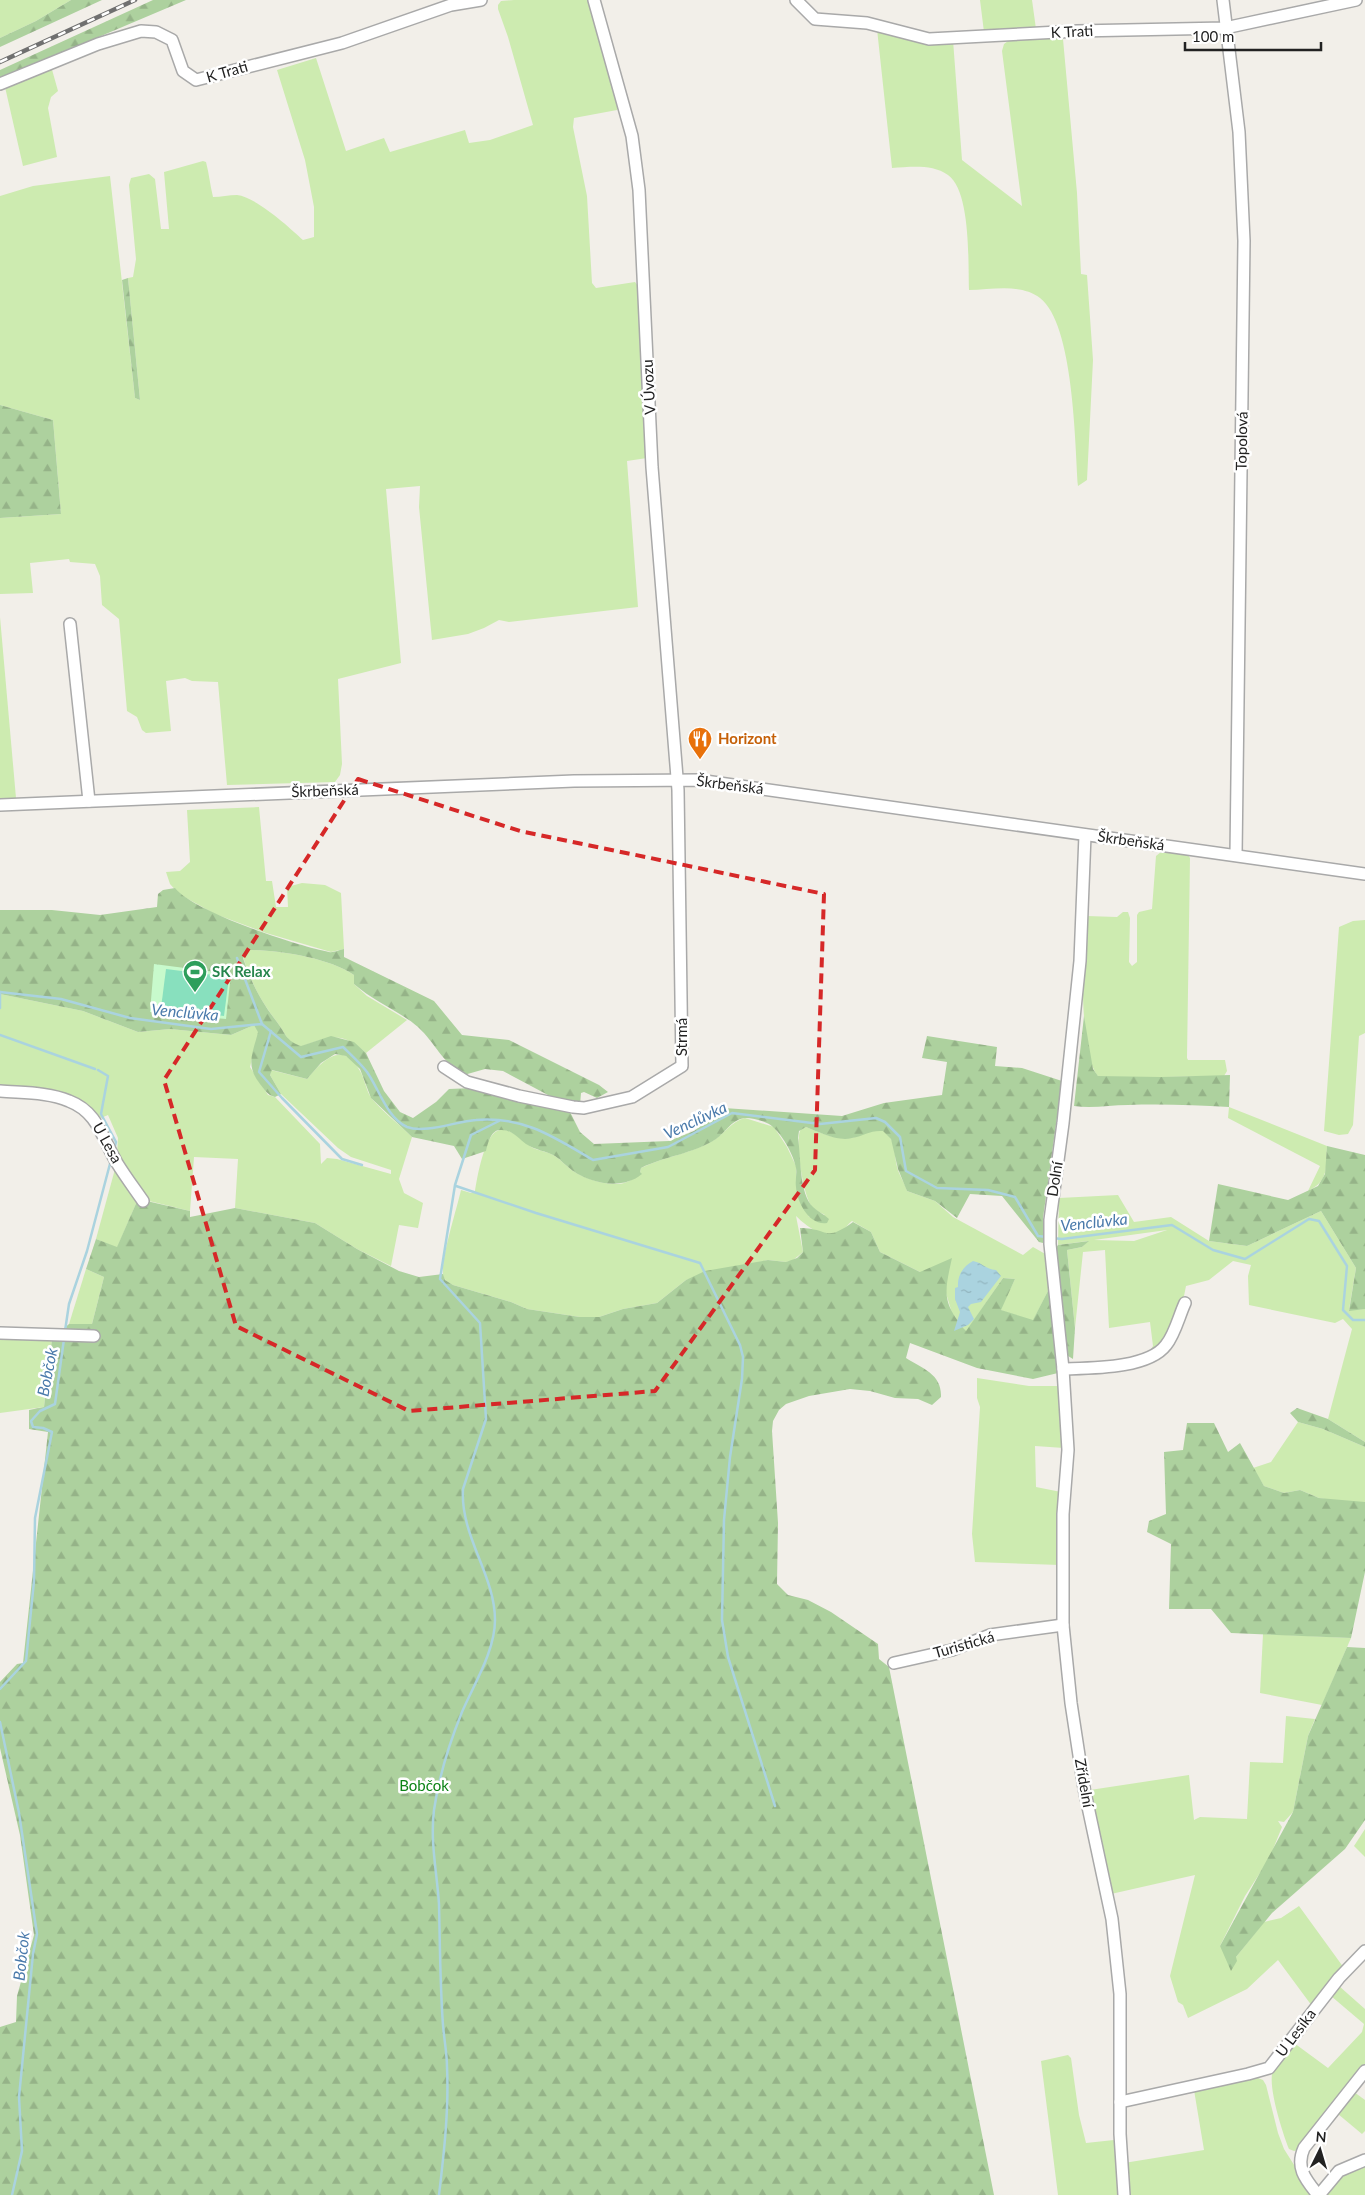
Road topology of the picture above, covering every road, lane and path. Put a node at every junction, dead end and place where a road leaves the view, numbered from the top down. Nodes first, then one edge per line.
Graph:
1 (481, 0) edge
2 (594, 0) edge
3 (796, 0) edge
4 (1222, 0) edge
5 (1356, 0) edge
6 (1225, 28) junction
7 (0, 84) edge
8 (70, 624) dead end
9 (677, 780) junction
10 (89, 801) junction
11 (0, 805) edge
12 (1084, 835) junction
13 (1236, 855) junction
14 (1365, 874) edge
15 (444, 1067) dead end
16 (0, 1091) edge
17 (143, 1201) dead end
18 (1185, 1303) dead end
19 (0, 1333) edge
20 (94, 1336) dead end
21 (1063, 1369) junction
22 (1064, 1625) junction
23 (894, 1663) dead end
24 (1365, 1951) edge
25 (1365, 2071) edge
26 (1120, 2102) junction
27 (1365, 2160) edge
28 (1124, 2195) edge
29 (1319, 2195) edge

1 - 7 street, K Trati
2 - 9 street, V Úvozu
3 - 6 street, K Trati
4 - 6 street, Topolová
5 - 6 street, K Trati
6 - 13 street, Topolová
8 - 10 street
9 - 10 street, Škrbeňská
9 - 12 street, Škrbeňská
9 - 15 street, Strmá
10 - 11 street, Škrbeňská
12 - 13 street, Škrbeňská
12 - 21 street, Dolní
13 - 14 street, Škrbeňská
16 - 17 street, U Lesa
18 - 21 street
19 - 20 street
21 - 22 street, Zřídelní
22 - 23 street, Turistická
22 - 26 street, Zřídelní
24 - 26 street, U Lesíka
25 - 29 street
26 - 28 street, Zřídelní
27 - 29 street

